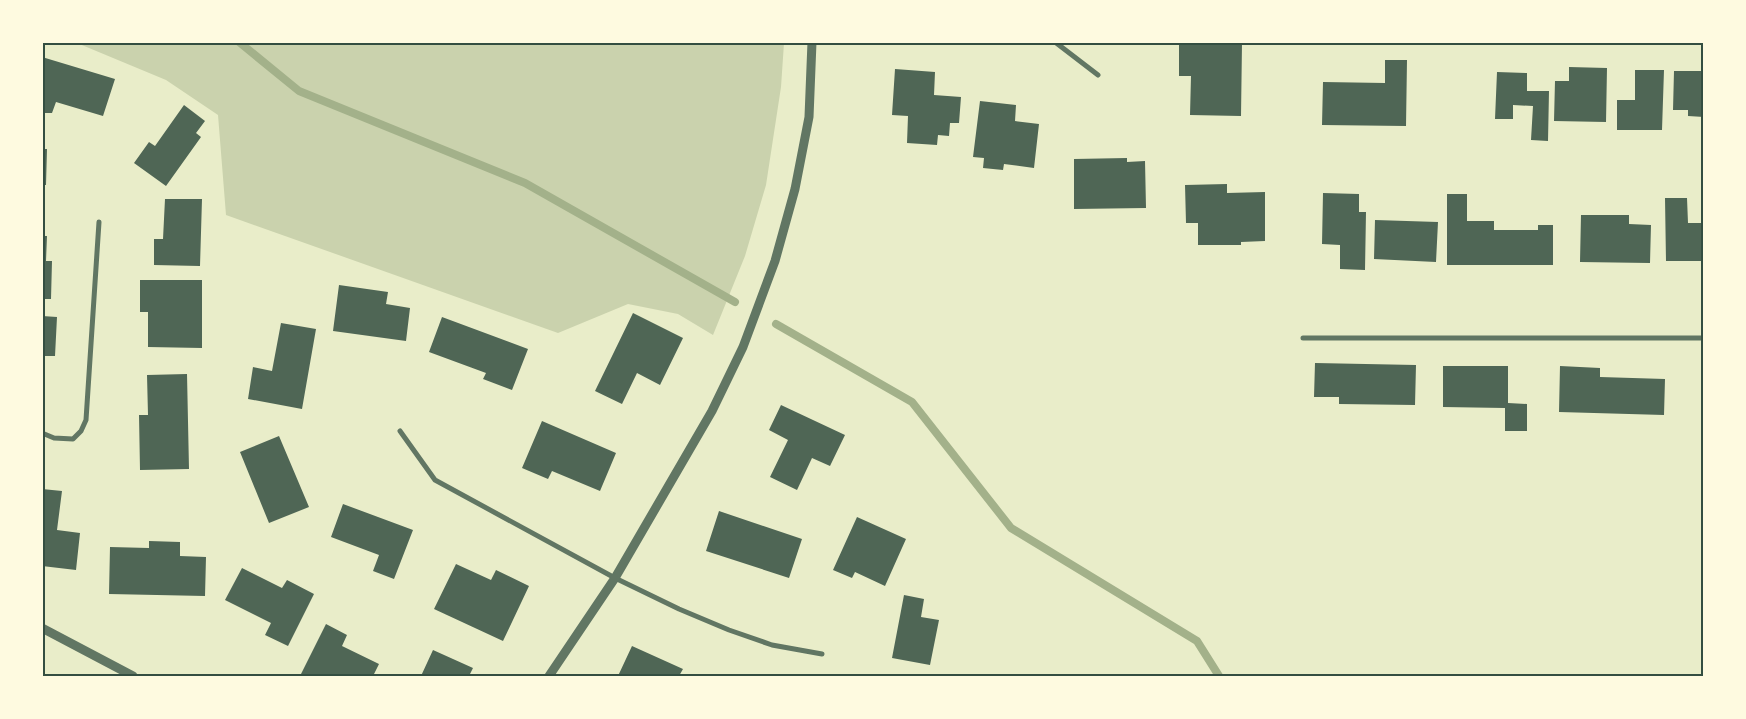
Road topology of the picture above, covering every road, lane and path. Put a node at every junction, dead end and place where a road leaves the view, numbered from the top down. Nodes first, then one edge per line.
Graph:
1 (812, 42) edge
2 (1054, 42) edge
3 (1098, 75) dead end
4 (99, 222) dead end
5 (1303, 338) dead end
6 (1704, 338) edge
7 (400, 431) dead end
8 (42, 433) edge
9 (615, 578) junction
10 (42, 628) edge
11 (822, 654) dead end
12 (133, 676) edge
13 (548, 676) edge

1 - 9 street
2 - 3 street
4 - 8 street
5 - 6 street
7 - 9 street
9 - 11 street
9 - 13 street
10 - 12 street

